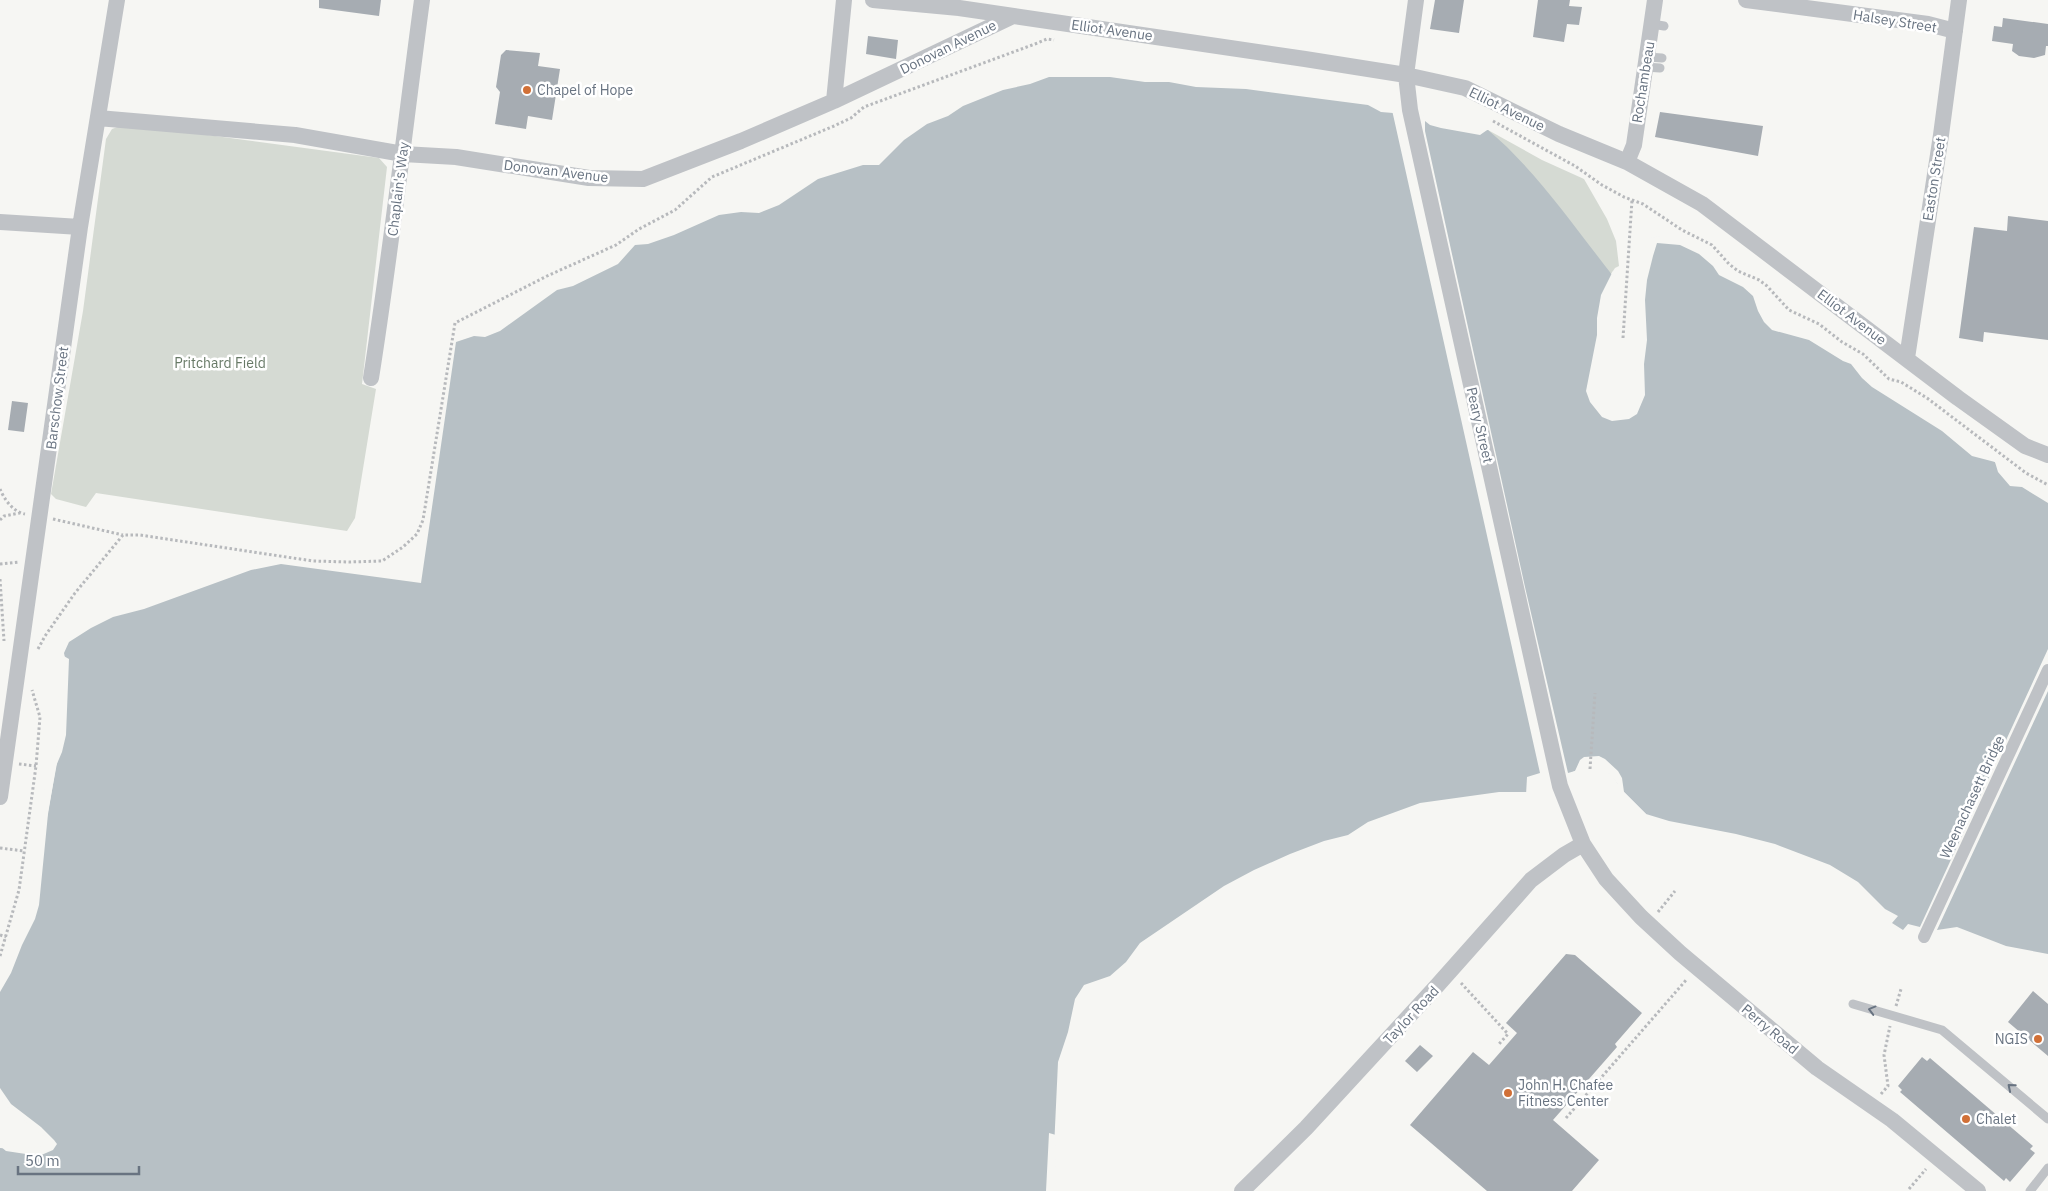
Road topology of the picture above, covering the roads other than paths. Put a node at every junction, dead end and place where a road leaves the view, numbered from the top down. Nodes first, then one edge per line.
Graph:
1 (116, 0) edge
2 (422, 0) edge
3 (844, 0) edge
4 (873, 0) edge
5 (1416, 0) edge
6 (1655, 0) edge
7 (1746, 0) edge
8 (1959, 0) edge
9 (1013, 16) junction
10 (1955, 31) junction
11 (1406, 75) junction
12 (834, 101) junction
13 (98, 118) junction
14 (403, 154) junction
15 (1627, 162) junction
16 (0, 222) edge
17 (80, 227) junction
18 (1907, 358) junction
19 (371, 378) dead end
20 (2048, 455) edge
21 (2048, 670) edge
22 (0, 797) edge
23 (1583, 844) junction
24 (1924, 937) dead end
25 (1853, 1004) dead end
26 (2048, 1119) edge
27 (2048, 1168) edge
28 (1242, 1191) edge
29 (1978, 1191) edge
30 (2030, 1191) edge

1 - 13 street, Barschow Street
2 - 14 street, Chaplain's Way
3 - 12 street
4 - 9 street, Elliot Avenue
5 - 11 street, Peary Street
6 - 15 street, Rochambeau
7 - 10 street, Halsey Street
8 - 10 street, Easton Street
9 - 11 street, Elliot Avenue
9 - 12 street, Donovan Avenue
10 - 18 street, Easton Street
11 - 15 street, Elliot Avenue
11 - 23 street, Peary Street
12 - 14 street, Donovan Avenue
13 - 14 street, Donovan Avenue
13 - 17 street, Barschow Street
14 - 19 street, Chaplain's Way
15 - 18 street, Elliot Avenue
16 - 17 street
17 - 22 street, Barschow Street
18 - 20 street, Elliot Avenue
21 - 24 street, Weenachasett Bridge
23 - 28 street, Taylor Road
23 - 29 street, Perry Road
26 -> 25 lane
27 - 30 lane

